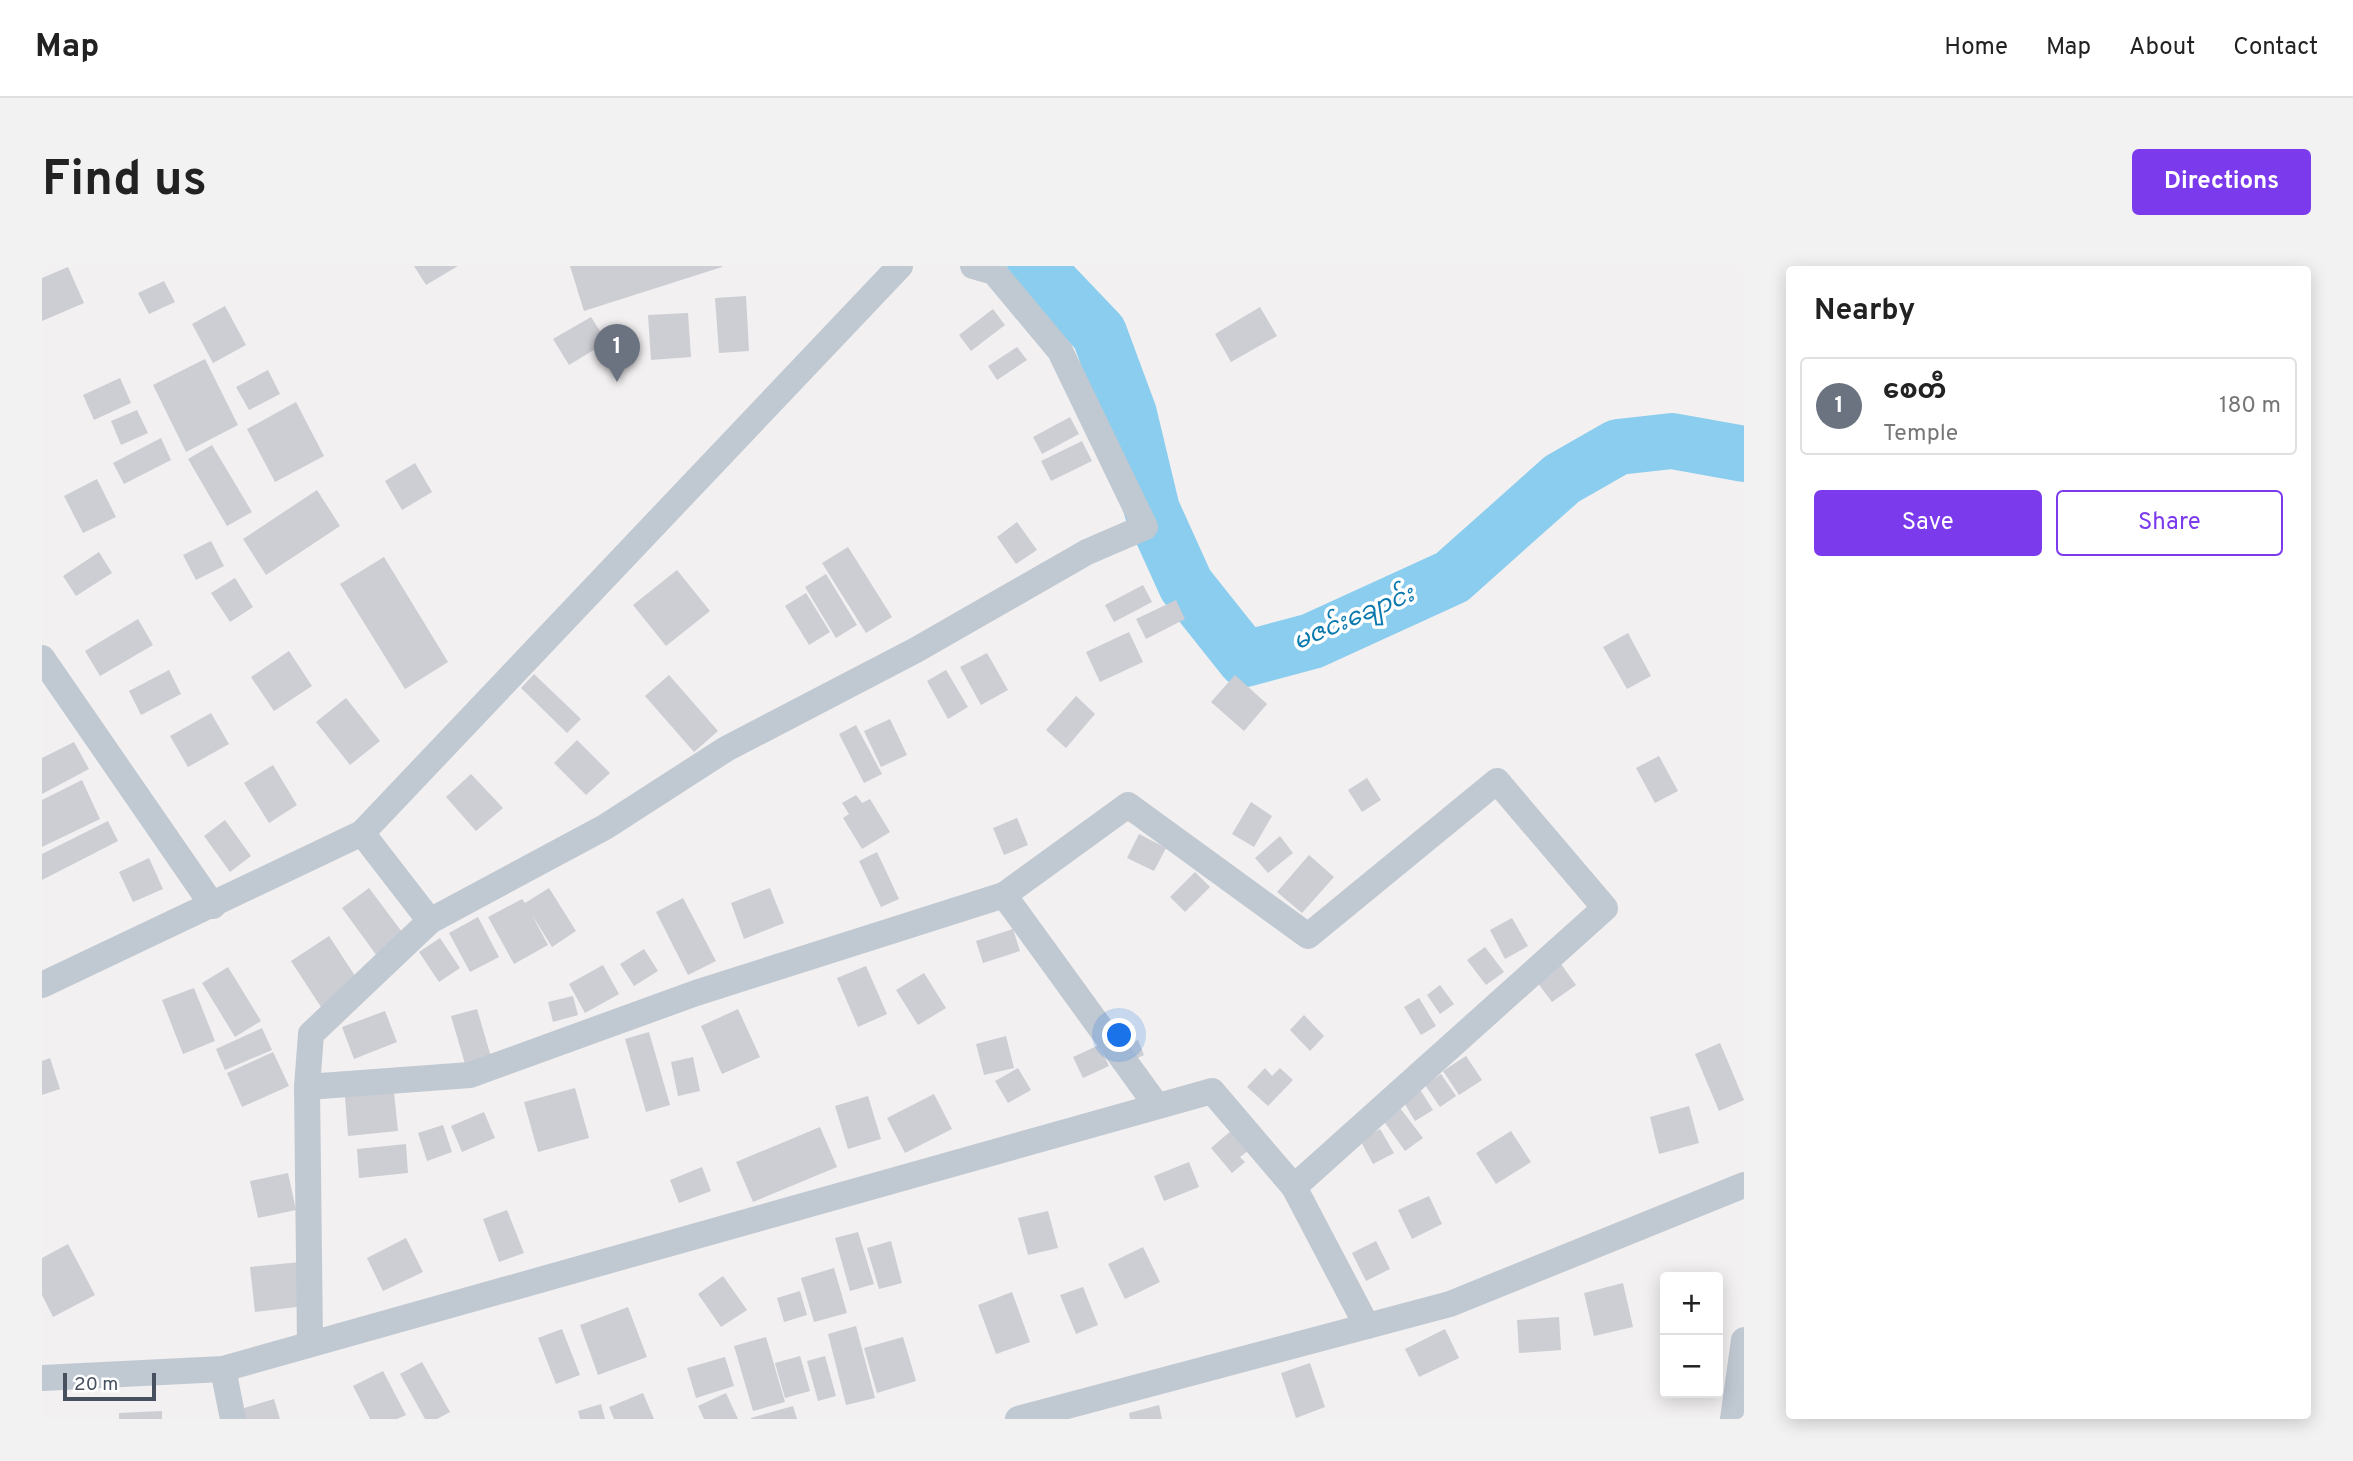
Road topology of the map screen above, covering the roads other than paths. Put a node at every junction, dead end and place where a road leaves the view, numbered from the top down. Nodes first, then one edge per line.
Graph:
1 (900, 266) edge
2 (973, 266) edge
3 (42, 658) edge
4 (362, 832) junction
5 (1004, 895) junction
6 (213, 906) junction
7 (430, 921) junction
8 (42, 985) edge
9 (307, 1087) junction
10 (1157, 1106) junction
11 (1744, 1185) edge
12 (1294, 1187) junction
13 (1367, 1326) junction
14 (1744, 1339) edge
15 (310, 1343) junction
16 (223, 1369) junction
17 (42, 1378) edge
18 (233, 1419) edge
19 (1018, 1419) edge
20 (1733, 1419) edge

1 - 4 street
2 - 7 street
3 - 6 street
4 - 6 street
4 - 7 street
5 - 9 street
5 - 10 street
5 - 12 street
6 - 8 street
7 - 9 street
9 - 15 street
10 - 12 street
10 - 15 street
11 - 13 street
12 - 13 street
13 - 19 street
14 - 20 street
15 - 16 street
16 - 17 street
16 - 18 street

